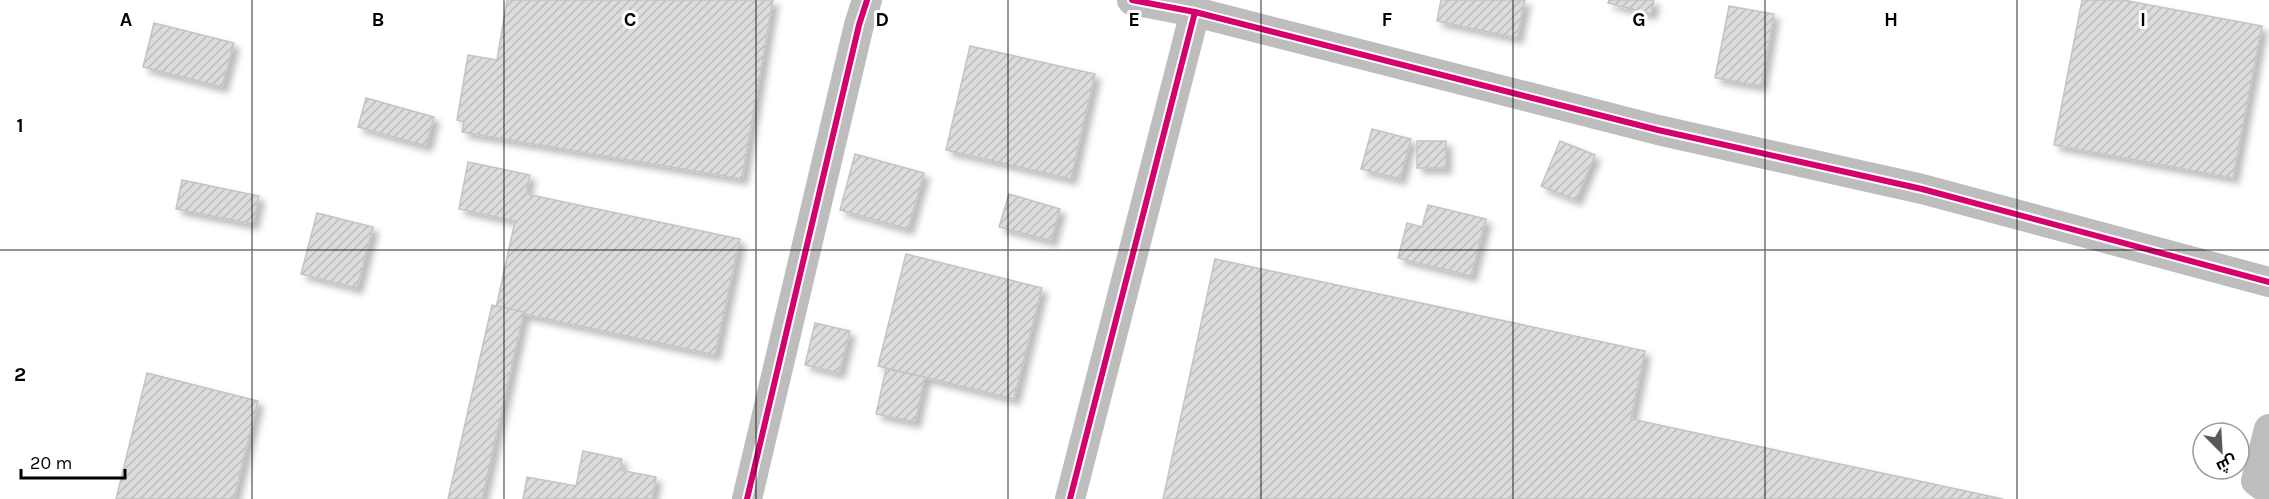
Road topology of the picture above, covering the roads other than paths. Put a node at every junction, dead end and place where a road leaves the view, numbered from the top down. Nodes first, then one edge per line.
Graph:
1 (867, 0) edge
2 (1132, 0) edge
3 (1195, 12) junction
4 (2269, 282) edge
5 (2269, 429) edge
6 (2269, 490) edge
7 (747, 499) edge
8 (1070, 499) edge

1 - 7 street
2 - 3 street
3 - 4 street
3 - 8 street
5 - 6 street

